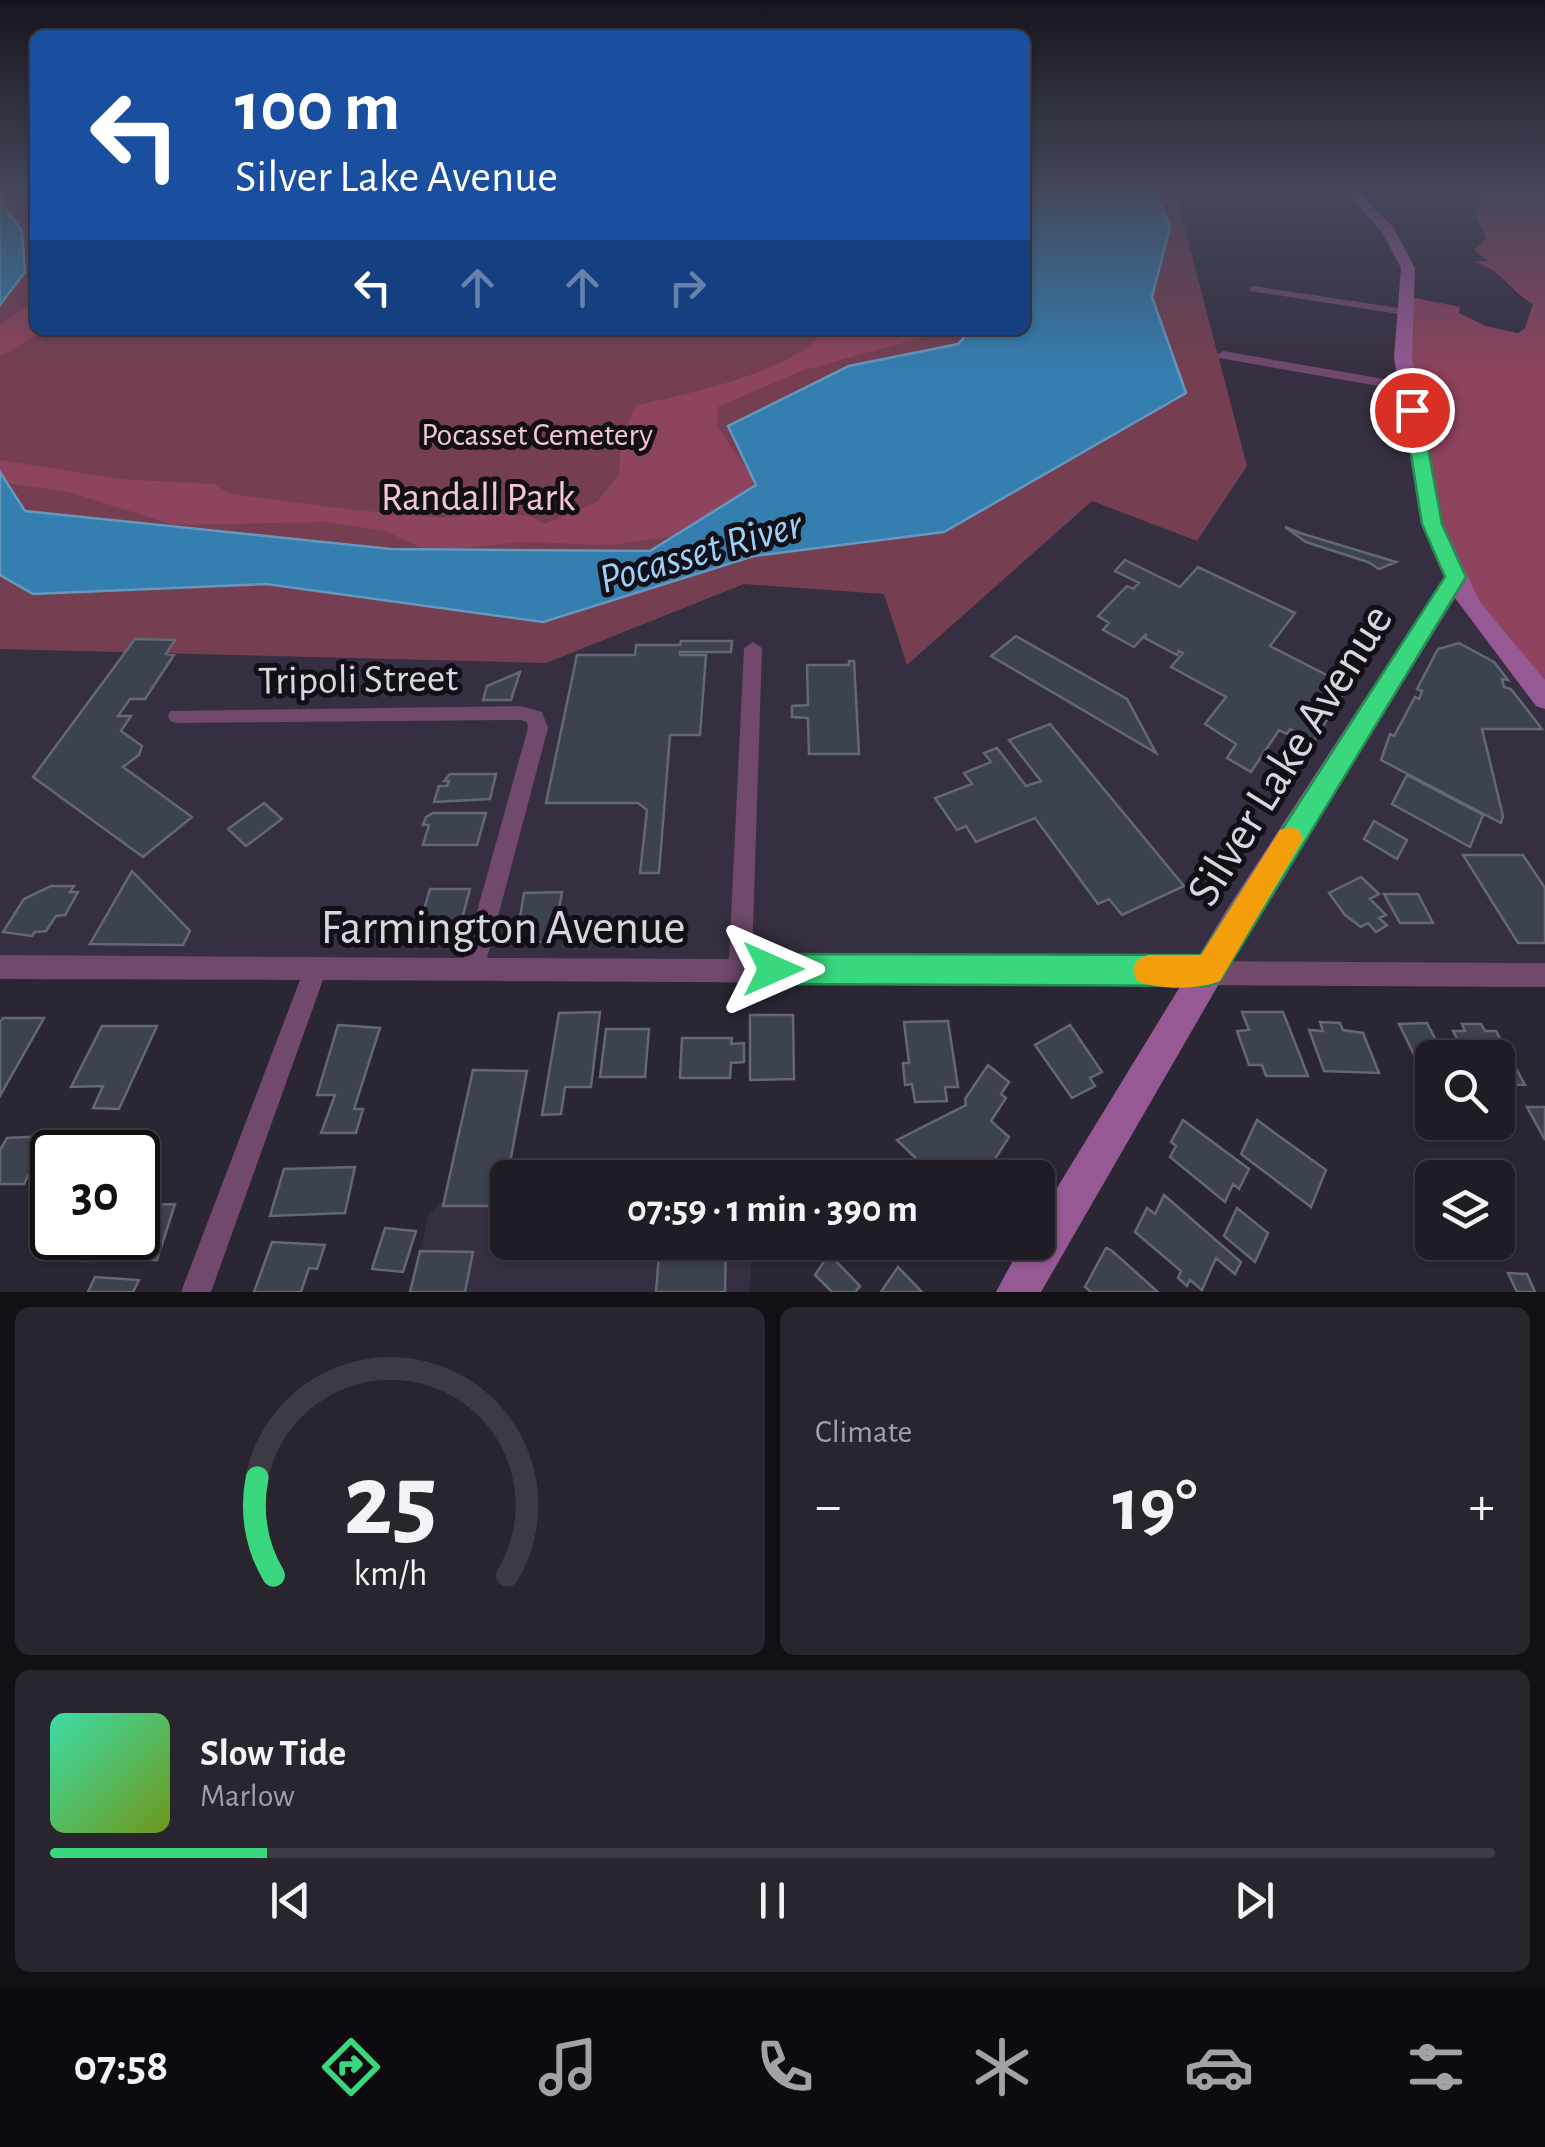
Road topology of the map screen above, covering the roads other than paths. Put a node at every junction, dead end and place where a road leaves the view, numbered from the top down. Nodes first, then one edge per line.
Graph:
1 (1401, 250) edge
2 (1254, 289) dead end
3 (1405, 312) junction
4 (1224, 355) dead end
5 (1407, 387) junction
6 (1456, 577) junction
7 (753, 648) dead end
8 (1545, 699) edge
9 (176, 716) dead end
10 (0, 967) edge
11 (316, 968) junction
12 (473, 968) junction
13 (740, 969) junction
14 (1209, 970) junction
15 (1545, 975) edge
16 (196, 1292) edge
17 (1017, 1292) edge

1 - 3 main road
2 - 3 street
3 - 5 main road
4 - 5 street
5 - 6 main road
6 - 8 main road
6 - 14 main road, Silver Lake Avenue
7 - 13 street
9 - 12 street, Tripoli Street
10 - 11 street, Farmington Avenue
11 - 12 street, Farmington Avenue
11 - 16 street
12 - 13 street, Farmington Avenue
13 - 14 street, Farmington Avenue
14 - 15 street, Farmington Avenue
14 - 17 main road, Silver Lake Avenue

